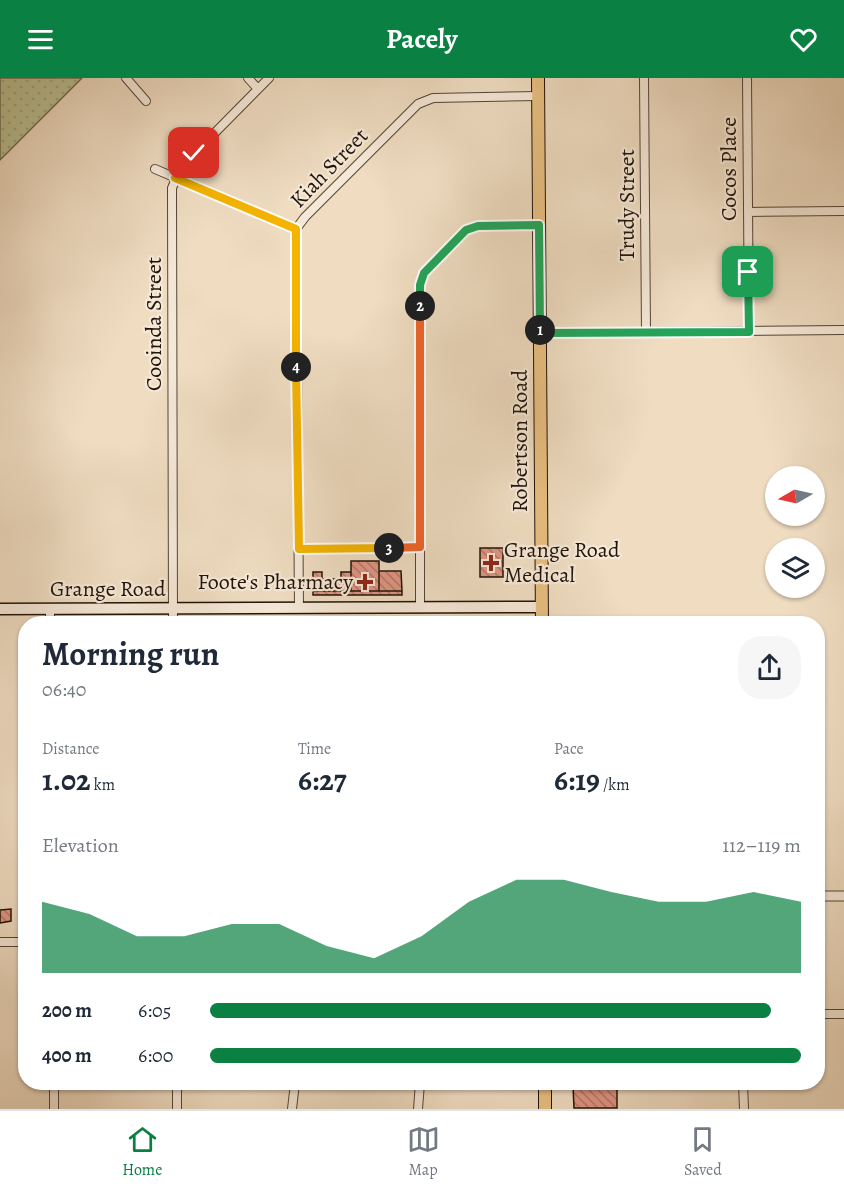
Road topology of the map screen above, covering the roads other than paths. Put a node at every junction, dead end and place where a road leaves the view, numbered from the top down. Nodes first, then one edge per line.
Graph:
1 (127, 78) edge
2 (248, 78) edge
3 (269, 78) edge
4 (538, 78) edge
5 (644, 78) edge
6 (747, 78) edge
7 (258, 89) junction
8 (538, 96) junction
9 (146, 100) dead end
10 (155, 169) dead end
11 (175, 178) junction
12 (844, 211) edge
13 (748, 212) junction
14 (539, 225) junction
15 (296, 229) junction
16 (844, 330) edge
17 (646, 332) junction
18 (749, 332) junction
19 (540, 333) junction
20 (420, 547) junction
21 (299, 549) junction
22 (420, 607) junction
23 (541, 607) junction
24 (299, 608) junction
25 (0, 609) edge
26 (50, 609) junction
27 (173, 609) junction
28 (50, 616) edge
29 (173, 616) edge
30 (542, 616) edge
31 (825, 896) edge
32 (844, 896) edge
33 (0, 942) edge
34 (18, 942) edge
35 (825, 1014) edge
36 (844, 1014) edge
37 (54, 1090) edge
38 (177, 1090) edge
39 (295, 1090) edge
40 (419, 1090) edge
41 (545, 1090) edge
42 (743, 1090) edge
43 (54, 1109) edge
44 (177, 1109) edge
45 (292, 1109) edge
46 (418, 1109) edge
47 (545, 1109) edge
48 (744, 1109) edge

1 - 9 street
2 - 7 street
3 - 7 street
4 - 8 main road, Robertson Road
5 - 17 street, Trudy Street
6 - 13 street, Cocos Place
7 - 11 street
8 - 14 main road, Robertson Road
8 - 15 street, Kiah Street
10 - 11 street
11 - 15 street
11 - 27 street, Cooinda Street
12 - 13 street
13 - 18 street, Cocos Place
14 - 19 main road, Robertson Road
14 - 20 street
15 - 21 street, Kiah Street
16 - 18 street
17 - 18 street
17 - 19 street
19 - 23 main road, Robertson Road
20 - 21 lane
20 - 22 street
21 - 24 street, Kiah Street
22 - 23 main road, Grange Road
22 - 24 main road, Grange Road
23 - 30 main road, Robertson Road
24 - 27 main road, Grange Road
25 - 26 main road, Grange Road
26 - 27 main road, Grange Road
26 - 28 street
27 - 29 street, Cooinda Street
31 - 32 street
33 - 34 street
35 - 36 street
37 - 43 street
38 - 44 street
39 - 45 street
40 - 46 street
41 - 47 main road
42 - 48 street

